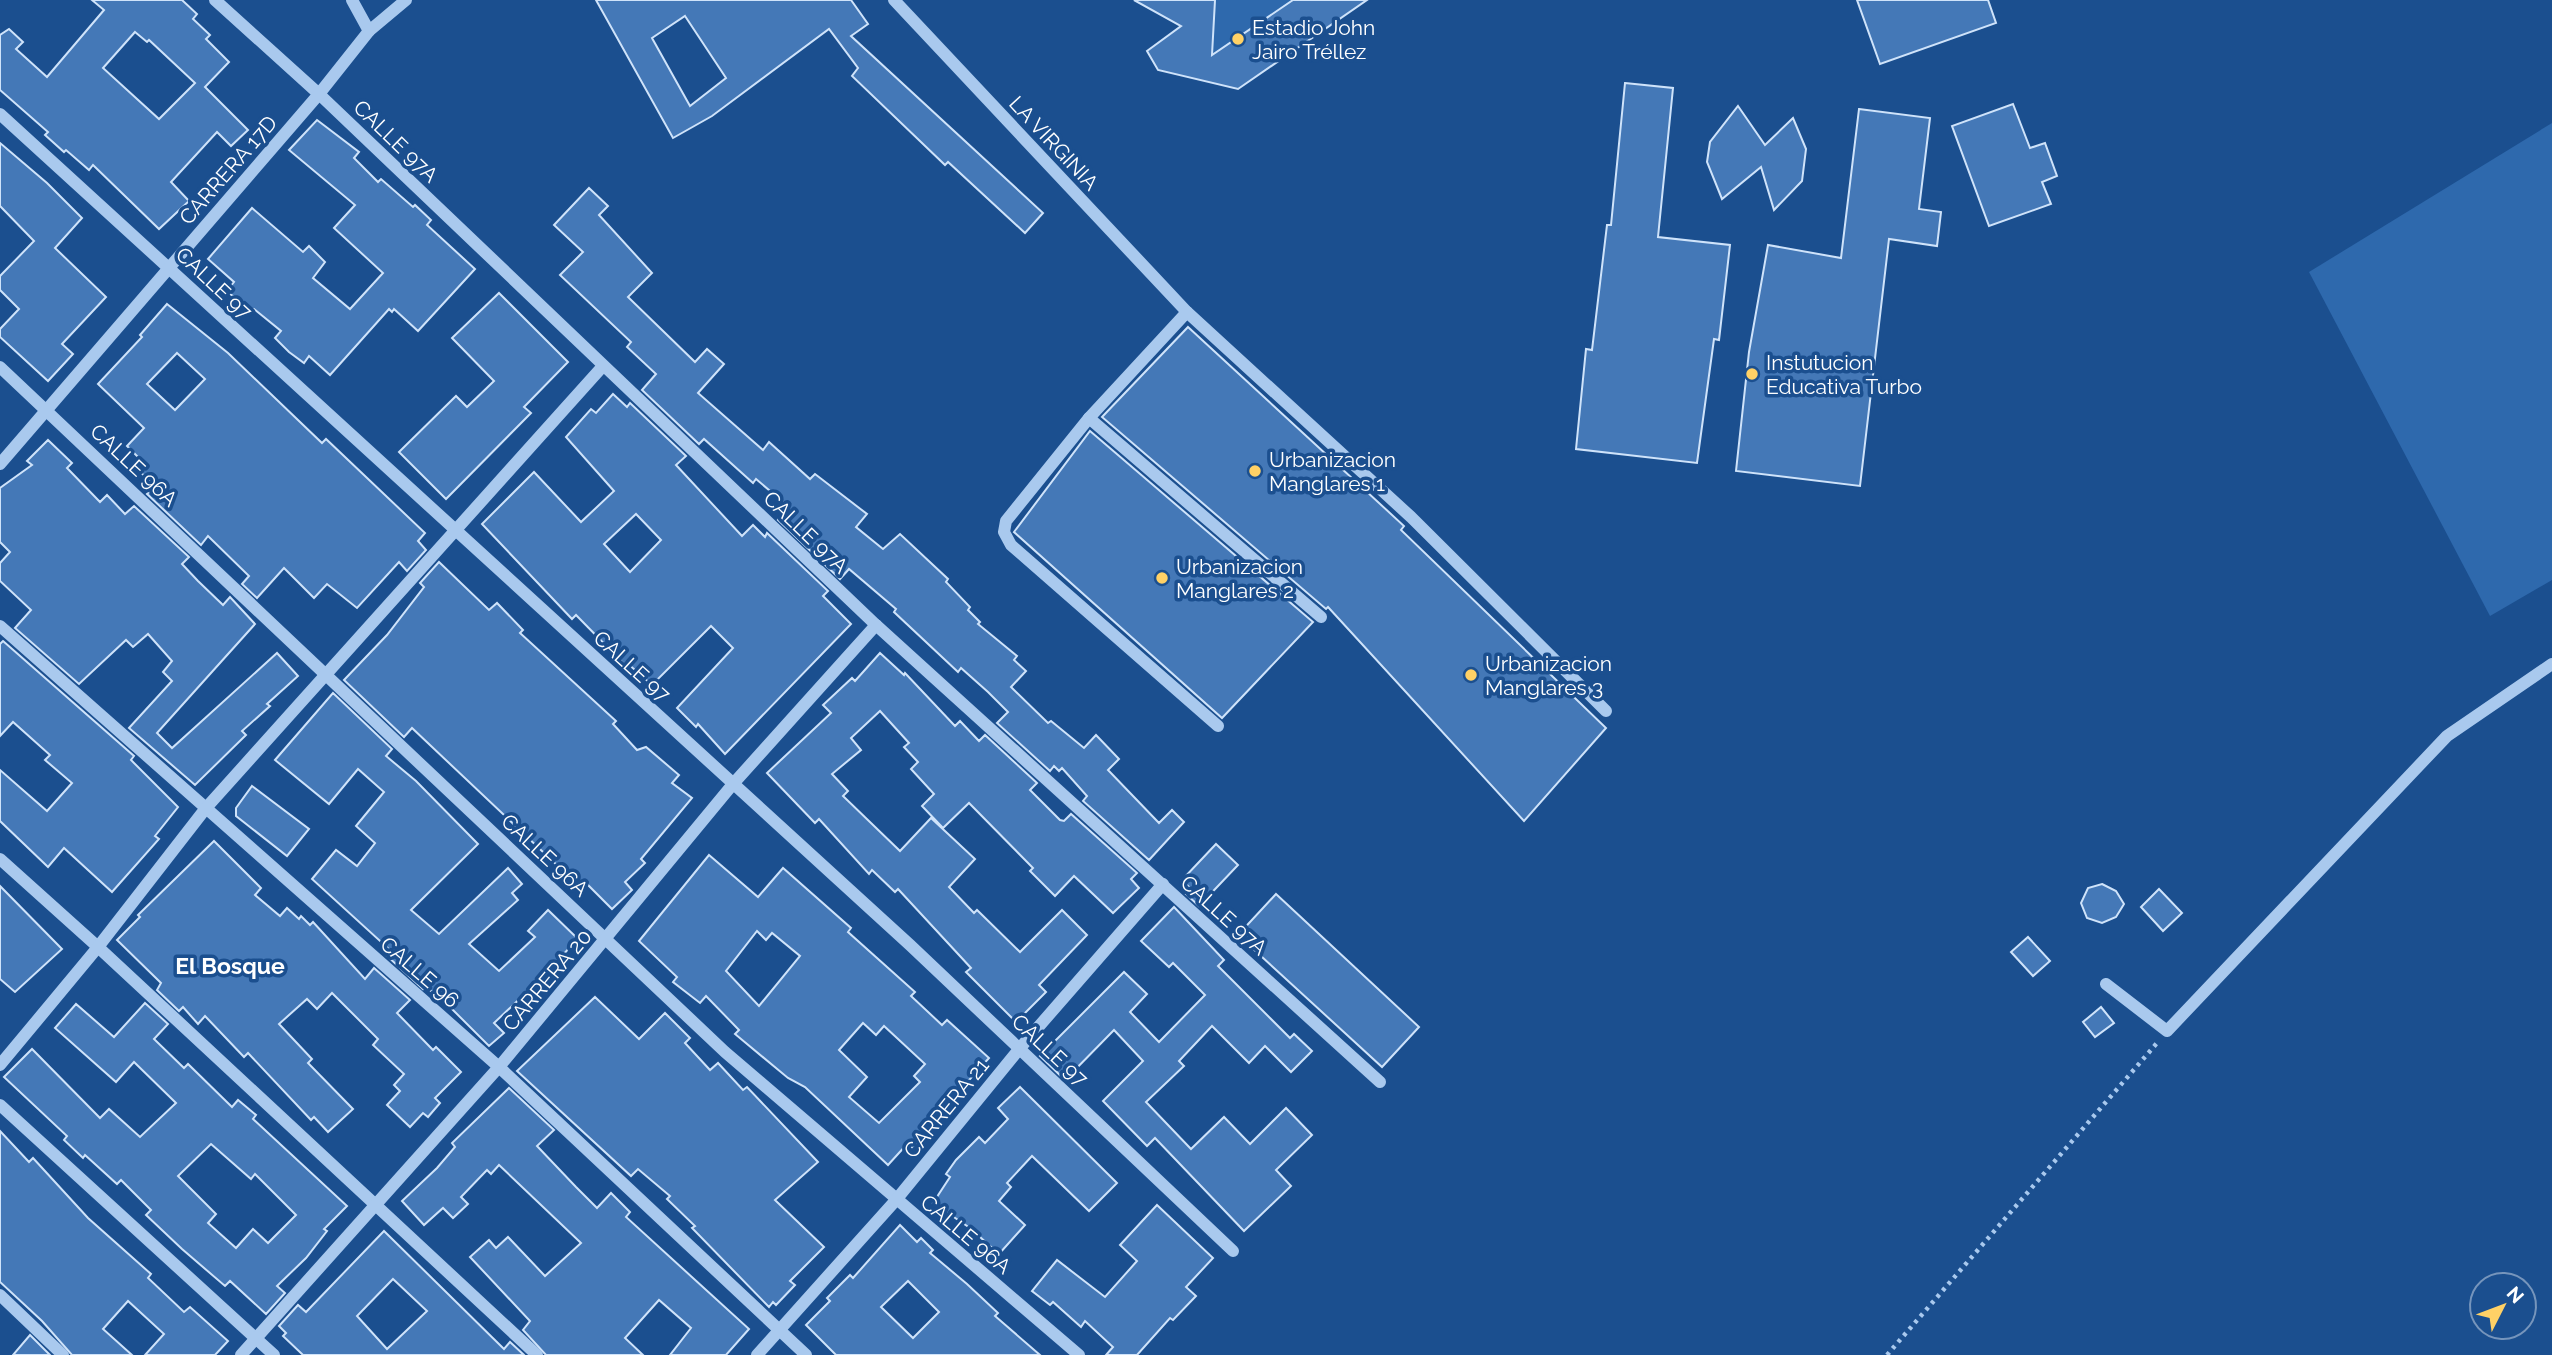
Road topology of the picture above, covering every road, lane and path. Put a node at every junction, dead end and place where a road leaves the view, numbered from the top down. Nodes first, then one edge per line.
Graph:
1 (215, 0) edge
2 (352, 0) edge
3 (406, 0) edge
4 (894, 0) edge
5 (369, 31) junction
6 (319, 94) junction
7 (0, 114) edge
8 (169, 267) junction
9 (1186, 312) junction
10 (603, 366) junction
11 (0, 367) edge
12 (48, 410) junction
13 (1088, 418) junction
14 (0, 464) edge
15 (453, 530) junction
16 (1321, 617) dead end
17 (876, 625) junction
18 (0, 626) edge
19 (2552, 664) edge
20 (327, 674) junction
21 (1606, 711) dead end
22 (1218, 726) dead end
23 (733, 784) junction
24 (206, 808) junction
25 (0, 859) edge
26 (1163, 884) junction
27 (606, 939) junction
28 (98, 947) junction
29 (2106, 984) dead end
30 (2167, 1031) junction
31 (1020, 1048) junction
32 (0, 1065) edge
33 (499, 1067) junction
34 (1380, 1082) dead end
35 (0, 1105) edge
36 (896, 1200) junction
37 (377, 1206) junction
38 (1233, 1251) dead end
39 (0, 1295) edge
40 (779, 1330) junction
41 (256, 1339) junction
42 (63, 1355) edge
43 (241, 1355) edge
44 (274, 1355) edge
45 (537, 1355) edge
46 (757, 1355) edge
47 (806, 1355) edge
48 (1079, 1355) edge
49 (1887, 1355) edge

1 - 6 street, CALLE 97A
2 - 5 street
3 - 5 street, CARRERA 17D
4 - 9 street, LA VIRGINIA
5 - 6 street, CARRERA 17D
6 - 8 street, CARRERA 17D
6 - 10 street, CALLE 97A
7 - 8 street, CALLE 97
8 - 12 street, CARRERA 17D
8 - 15 street, CALLE 97
9 - 13 street
9 - 21 street, LA VIRGINIA
10 - 15 street
10 - 17 street, CALLE 97A
11 - 12 street, CALLE 96A
12 - 14 street, CARRERA 17D
12 - 20 street, CALLE 96A
13 - 16 street
13 - 22 street
15 - 20 street
15 - 23 street, CALLE 97
17 - 23 street, CARRERA 20
17 - 26 street, CALLE 97A
18 - 24 street, CALLE 96
19 - 30 street
20 - 24 street
20 - 27 street, CALLE 96A
23 - 27 street, CARRERA 20
23 - 31 street, CALLE 97
24 - 28 street
24 - 33 street, CALLE 96
25 - 28 street
26 - 31 street, CARRERA 21
26 - 34 street, CALLE 97A
27 - 33 street, CARRERA 20
27 - 36 street, CALLE 96A
28 - 32 street
28 - 37 street
29 - 30 street
30 - 49 path
31 - 36 street, CARRERA 21
31 - 38 street, CALLE 97
33 - 37 street, CARRERA 20
33 - 40 street, CALLE 96
35 - 41 street
36 - 40 street, CARRERA 21
36 - 48 street, CALLE 96A
37 - 41 street, CARRERA 20
37 - 45 street
39 - 42 street
40 - 46 street, CARRERA 21
40 - 47 street, CALLE 96
41 - 43 street, CARRERA 20
41 - 44 street

